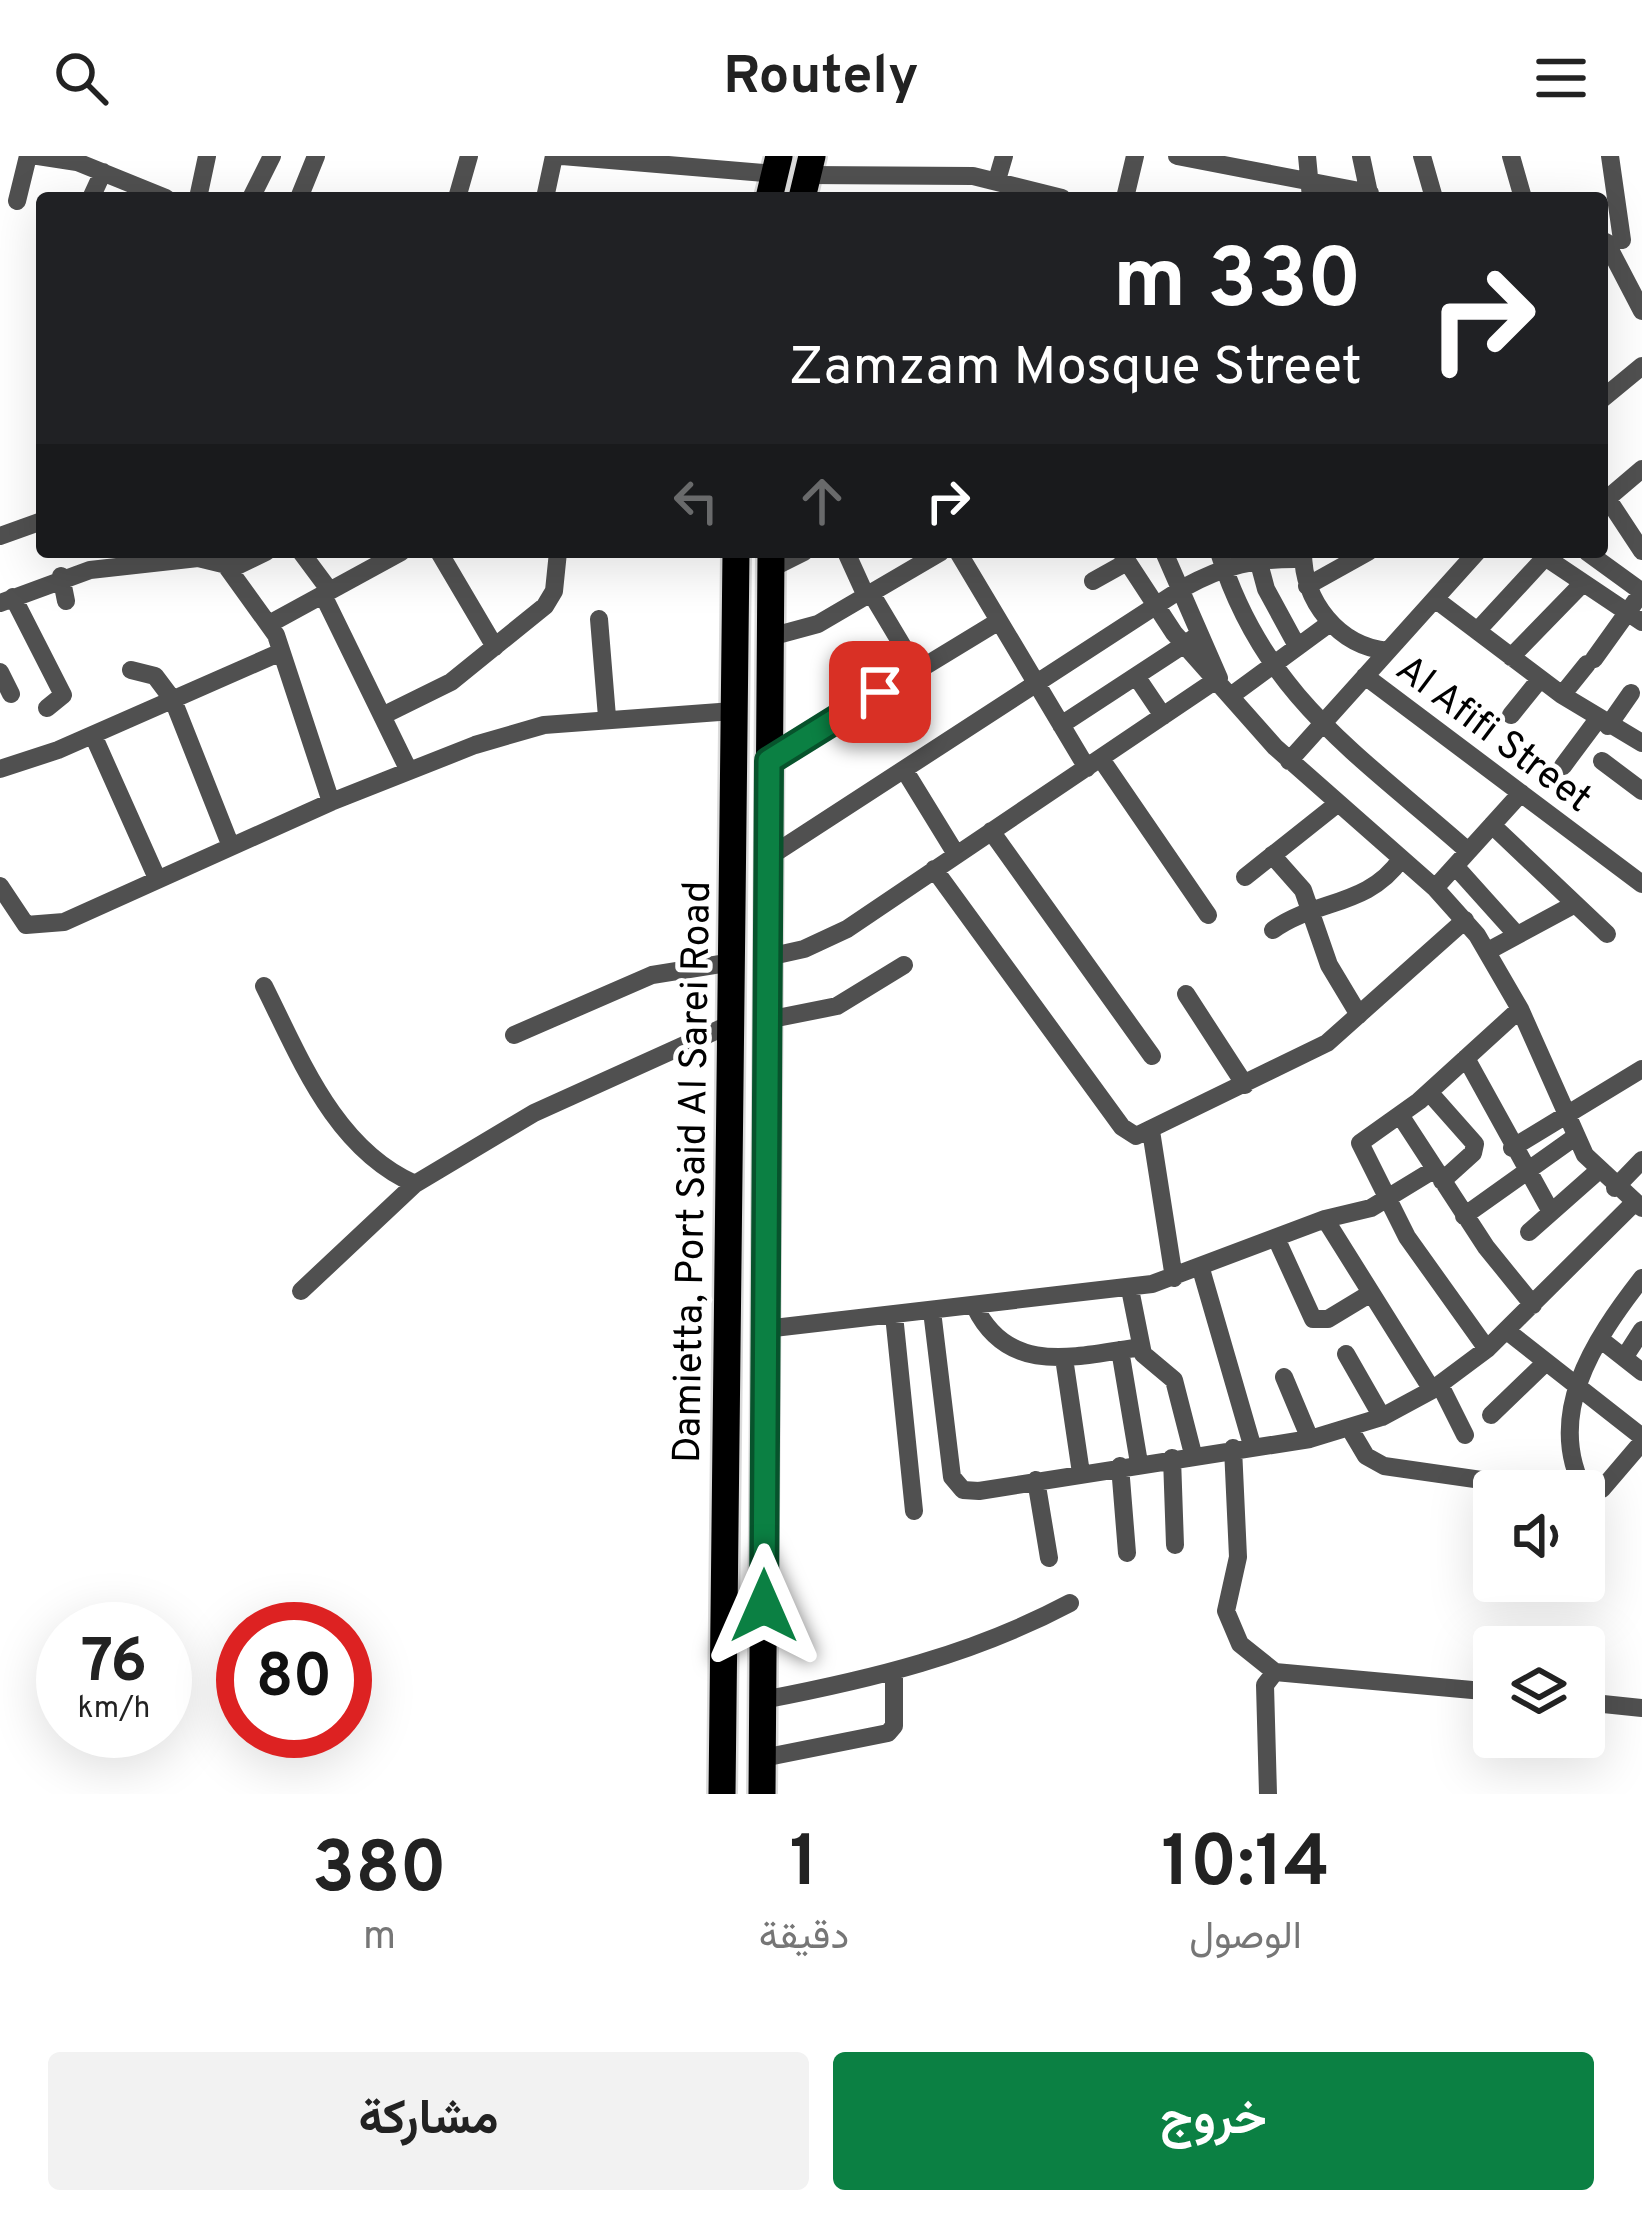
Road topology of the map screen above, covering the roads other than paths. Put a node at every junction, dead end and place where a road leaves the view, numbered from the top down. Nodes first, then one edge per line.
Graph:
1 (28, 156) edge
2 (40, 156) edge
3 (207, 156) edge
4 (272, 156) edge
5 (316, 156) edge
6 (469, 156) edge
7 (558, 156) edge
8 (1004, 156) edge
9 (1135, 156) edge
10 (1178, 156) edge
11 (1307, 156) edge
12 (1361, 156) edge
13 (1422, 156) edge
14 (1511, 156) edge
15 (1610, 156) edge
16 (1208, 159) edge
17 (886, 165) edge
18 (942, 165) edge
19 (100, 166) edge
20 (774, 176) edge
21 (807, 176) edge
22 (992, 186) edge
23 (139, 192) edge
24 (199, 192) edge
25 (254, 192) edge
26 (301, 192) edge
27 (459, 192) edge
28 (547, 192) edge
29 (1027, 192) edge
30 (1126, 192) edge
31 (1312, 192) edge
32 (1369, 192) edge
33 (1432, 192) edge
34 (1521, 192) edge
35 (17, 201) dead end
36 (1618, 241) edge
37 (1642, 311) edge
38 (1642, 366) edge
39 (1608, 394) edge
40 (1642, 469) edge
41 (1608, 498) edge
42 (1608, 505) edge
43 (36, 523) edge
44 (0, 536) edge
45 (1642, 551) edge
46 (258, 558) edge
47 (305, 558) edge
48 (390, 558) edge
49 (557, 558) edge
50 (736, 558) edge
51 (849, 558) edge
52 (931, 558) edge
53 (962, 558) edge
54 (1123, 558) edge
55 (1125, 558) edge
56 (1167, 558) edge
57 (1257, 558) edge
58 (1303, 558) edge
59 (1334, 558) edge
60 (1358, 558) edge
61 (1473, 558) edge
62 (1543, 558) edge
63 (1552, 558) edge
64 (1595, 558) edge
65 (442, 559) edge
66 (1222, 559) edge
67 (771, 560) edge
68 (90, 561) edge
69 (227, 567) junction
70 (1328, 575) junction
71 (61, 576) junction
72 (1093, 581) dead end
73 (1583, 583) junction
74 (1307, 586) junction
75 (1183, 588) junction
76 (1642, 592) edge
77 (327, 593) junction
78 (868, 595) junction
79 (1435, 599) junction
80 (7, 600) edge
81 (66, 601) dead end
82 (1154, 606) junction
83 (1635, 617) edge
84 (599, 619) dead end
85 (999, 621) junction
86 (271, 623) junction
87 (1330, 623) junction
88 (1477, 631) junction
89 (1203, 632) junction
90 (770, 637) junction
91 (1184, 645) junction
92 (1297, 646) junction
93 (495, 647) junction
94 (1388, 651) junction
95 (281, 652) junction
96 (1511, 657) junction
97 (1270, 665) junction
98 (131, 670) dead end
99 (916, 670) junction
100 (0, 672) edge
101 (1136, 676) junction
102 (1365, 676) junction
103 (1219, 678) junction
104 (1540, 679) junction
105 (1037, 686) junction
106 (1637, 692) edge
107 (11, 694) dead end
108 (1232, 695) junction
109 (1562, 695) junction
110 (173, 700) junction
111 (47, 708) dead end
112 (733, 711) junction
113 (1511, 715) dead end
114 (382, 716) junction
115 (1163, 716) junction
116 (607, 717) junction
117 (1603, 722) junction
118 (1323, 723) junction
119 (1061, 725) junction
120 (93, 735) junction
121 (1642, 743) edge
122 (1602, 760) dead end
123 (769, 761) junction
124 (1289, 761) junction
125 (1094, 764) junction
126 (1563, 766) dead end
127 (0, 769) edge
128 (410, 771) junction
129 (905, 771) junction
130 (1642, 791) edge
131 (1521, 793) junction
132 (331, 802) junction
133 (1337, 804) junction
134 (1492, 825) junction
135 (991, 831) junction
136 (230, 844) junction
137 (956, 854) junction
138 (1272, 855) junction
139 (769, 857) junction
140 (1462, 859) junction
141 (1401, 860) junction
142 (934, 869) junction
143 (156, 876) junction
144 (1245, 877) dead end
145 (1642, 884) edge
146 (0, 886) edge
147 (1435, 888) junction
148 (1575, 904) junction
149 (1312, 909) junction
150 (1208, 915) dead end
151 (1465, 920) junction
152 (1273, 931) dead end
153 (1607, 934) dead end
154 (1517, 935) junction
155 (1488, 951) junction
156 (768, 957) junction
157 (733, 962) junction
158 (904, 965) dead end
159 (264, 986) dead end
160 (1186, 994) dead end
161 (1520, 1009) junction
162 (1359, 1015) junction
163 (767, 1020) junction
164 (734, 1023) junction
165 (514, 1035) dead end
166 (1152, 1056) dead end
167 (1466, 1058) junction
168 (1642, 1069) edge
169 (1245, 1085) junction
170 (1429, 1092) junction
171 (1400, 1115) junction
172 (1564, 1117) junction
173 (1150, 1131) junction
174 (1575, 1137) junction
175 (1512, 1148) junction
176 (1642, 1160) edge
177 (1523, 1169) junction
178 (1598, 1171) junction
179 (1439, 1175) junction
180 (415, 1184) junction
181 (1615, 1188) junction
182 (1387, 1200) junction
183 (1638, 1205) edge
184 (1551, 1212) junction
185 (1465, 1216) junction
186 (1325, 1219) junction
187 (1528, 1232) dead end
188 (1276, 1238) junction
189 (1201, 1269) junction
190 (1174, 1278) junction
191 (1642, 1278) edge
192 (1130, 1289) junction
193 (302, 1291) dead end
194 (1371, 1293) junction
195 (1533, 1305) junction
196 (974, 1307) junction
197 (932, 1311) junction
198 (893, 1315) junction
199 (765, 1329) junction
200 (1642, 1330) edge
201 (1508, 1331) junction
202 (1600, 1340) junction
203 (1130, 1348) junction
204 (1486, 1349) junction
205 (1346, 1354) dead end
206 (1064, 1358) junction
207 (1624, 1358) junction
208 (1546, 1362) junction
209 (1642, 1372) edge
210 (938, 1377) junction
211 (1284, 1377) dead end
212 (900, 1380) junction
213 (1577, 1385) junction
214 (1436, 1388) junction
215 (1491, 1415) dead end
216 (1382, 1417) junction
217 (1350, 1429) junction
218 (1639, 1429) edge
219 (1465, 1435) dead end
220 (1310, 1439) junction
221 (1242, 1446) junction
222 (1193, 1454) junction
223 (1172, 1458) junction
224 (1129, 1465) junction
225 (1577, 1470) edge
226 (1081, 1473) junction
227 (1473, 1479) edge
228 (1036, 1480) junction
229 (1605, 1485) edge
230 (914, 1511) dead end
231 (1174, 1545) dead end
232 (1127, 1553) dead end
233 (1048, 1558) dead end
234 (1070, 1604) dead end
235 (1275, 1672) junction
236 (894, 1675) junction
237 (1473, 1690) edge
238 (763, 1700) junction
239 (1605, 1704) edge
240 (1642, 1708) edge
241 (763, 1757) junction
242 (722, 1794) edge
243 (762, 1794) edge
244 (1268, 1794) edge

1 - 35 street
2 - 19 street
3 - 24 street
4 - 25 street
5 - 26 street
6 - 27 street
7 - 20 street
7 - 28 street
8 - 22 street
9 - 30 street
10 - 16 street
11 - 31 street
12 - 32 street
13 - 33 street
14 - 34 street
15 - 36 street
16 - 31 street
17 - 18 street
17 - 21 street
18 - 22 street
19 - 23 street
22 - 29 street
36 - 37 street
38 - 39 street
40 - 41 street
42 - 45 street
43 - 44 street
46 - 69 street
47 - 77 street
48 - 77 street
49 - 93 street
50 - 112 highway, Damietta, Port Said Al Sarei Road
51 - 78 street
52 - 78 street
53 - 85 street
54 - 72 street
55 - 82 street
56 - 75 street
57 - 92 street
58 - 74 street
59 - 70 street
60 - 70 street
61 - 79 street
62 - 88 street
63 - 73 street
64 - 76 street
65 - 93 street
66 - 75 street
66 - 97 street
67 - 90 highway, Damietta, Port Said Al Sarei Road
68 - 69 street
68 - 71 street
69 - 86 street
70 - 74 street
71 - 80 street
71 - 81 street
73 - 83 street
73 - 96 street
74 - 87 street
75 - 82 street
75 - 89 street
76 - 83 street
77 - 86 street
77 - 114 street
78 - 90 street
78 - 99 street
79 - 88 street
79 - 94 street
80 - 111 street
82 - 91 street
82 - 105 street
83 - 109 street
84 - 116 street
85 - 99 street
85 - 105 street
86 - 95 street
87 - 92 street
87 - 94 street
88 - 96 street
89 - 91 street
89 - 103 street
90 - 123 highway, Damietta, Port Said Al Sarei Road
91 - 101 street
91 - 103 street
92 - 97 street
93 - 114 street
94 - 102 street
95 - 110 street
95 - 132 street
96 - 104 street
97 - 108 street
97 - 118 street
98 - 110 street
99 - 123 street
100 - 107 street
101 - 115 street
101 - 119 street
102 - 118 street
102 - 131 street, Al Afifi Street
103 - 108 street
103 - 115 street
104 - 109 street
104 - 113 street
105 - 119 street
105 - 129 street
106 - 117 street
108 - 124 street
109 - 117 street
110 - 120 street
110 - 136 street
112 - 116 street
112 - 157 highway, Damietta, Port Said Al Sarei Road
114 - 128 street
115 - 125 street
116 - 128 street
117 - 121 street
117 - 126 street
118 - 124 street
118 - 140 street
119 - 125 street
120 - 127 street
120 - 143 street
122 - 130 street
123 - 139 highway, Damietta, Port Said Al Sarei Road
124 - 133 street
125 - 135 street
125 - 150 street
128 - 132 street
129 - 137 street
129 - 139 street
131 - 134 street
131 - 145 street, Al Afifi Street
132 - 136 street
133 - 138 street
133 - 141 street
134 - 140 street
134 - 148 street
135 - 137 street
135 - 166 street
136 - 143 street
137 - 142 street
138 - 144 street
138 - 149 street
139 - 156 highway, Damietta, Port Said Al Sarei Road
140 - 147 street
140 - 154 street
141 - 147 street
141 - 149 street
142 - 156 street
142 - 173 street
143 - 146 street
147 - 151 street
148 - 153 street
148 - 154 street
149 - 152 street
149 - 162 street
151 - 155 street
151 - 162 street
154 - 155 street
155 - 161 street
156 - 163 highway, Damietta, Port Said Al Sarei Road
157 - 164 highway, Damietta, Port Said Al Sarei Road
157 - 165 street
158 - 163 street
159 - 180 street
160 - 169 street
161 - 167 street
161 - 172 street
162 - 169 street
163 - 199 highway, Damietta, Port Said Al Sarei Road
164 - 180 street
164 - 242 highway, Damietta, Port Said Al Sarei Road
167 - 170 street
167 - 175 street
168 - 172 street
169 - 173 street
170 - 171 street
170 - 179 street
171 - 179 street
171 - 182 street
172 - 174 street
172 - 175 street
173 - 190 street
174 - 177 street
174 - 178 street
175 - 177 street
176 - 181 street
177 - 184 street
177 - 185 street
178 - 181 street
178 - 184 street
179 - 182 street
179 - 185 street
180 - 193 street
181 - 183 street
182 - 186 street
182 - 204 street
183 - 195 street
184 - 187 street
185 - 195 street
186 - 188 street
186 - 194 street
188 - 189 street
188 - 194 street
189 - 190 street
189 - 221 street
190 - 192 street
191 - 202 street
192 - 196 street
192 - 203 street
194 - 214 street
195 - 201 street
196 - 197 street
196 - 206 street
197 - 198 street
197 - 210 street
198 - 199 street
198 - 212 street
199 - 238 highway, Damietta, Port Said Al Sarei Road
200 - 207 street
201 - 204 street
201 - 208 street
202 - 207 street
202 - 213 street
203 - 206 street
203 - 222 street
203 - 224 street
204 - 214 street
205 - 216 street
206 - 226 street
207 - 209 street
208 - 213 street
208 - 215 street
210 - 212 street
210 - 228 street
211 - 220 street
212 - 230 street
213 - 218 street
213 - 225 street
214 - 216 street
214 - 219 street
216 - 217 street
217 - 220 street
217 - 227 street
218 - 229 street
220 - 221 street
221 - 222 street
221 - 235 street
222 - 223 street
223 - 224 street
223 - 231 street
224 - 226 street
224 - 232 street
226 - 228 street
228 - 233 street
234 - 236 street
235 - 237 street
235 - 244 street
236 - 238 street
236 - 241 street
238 - 241 highway, Damietta, Port Said Al Sarei Road
239 - 240 street
241 - 243 highway, Damietta, Port Said Al Sarei Road

